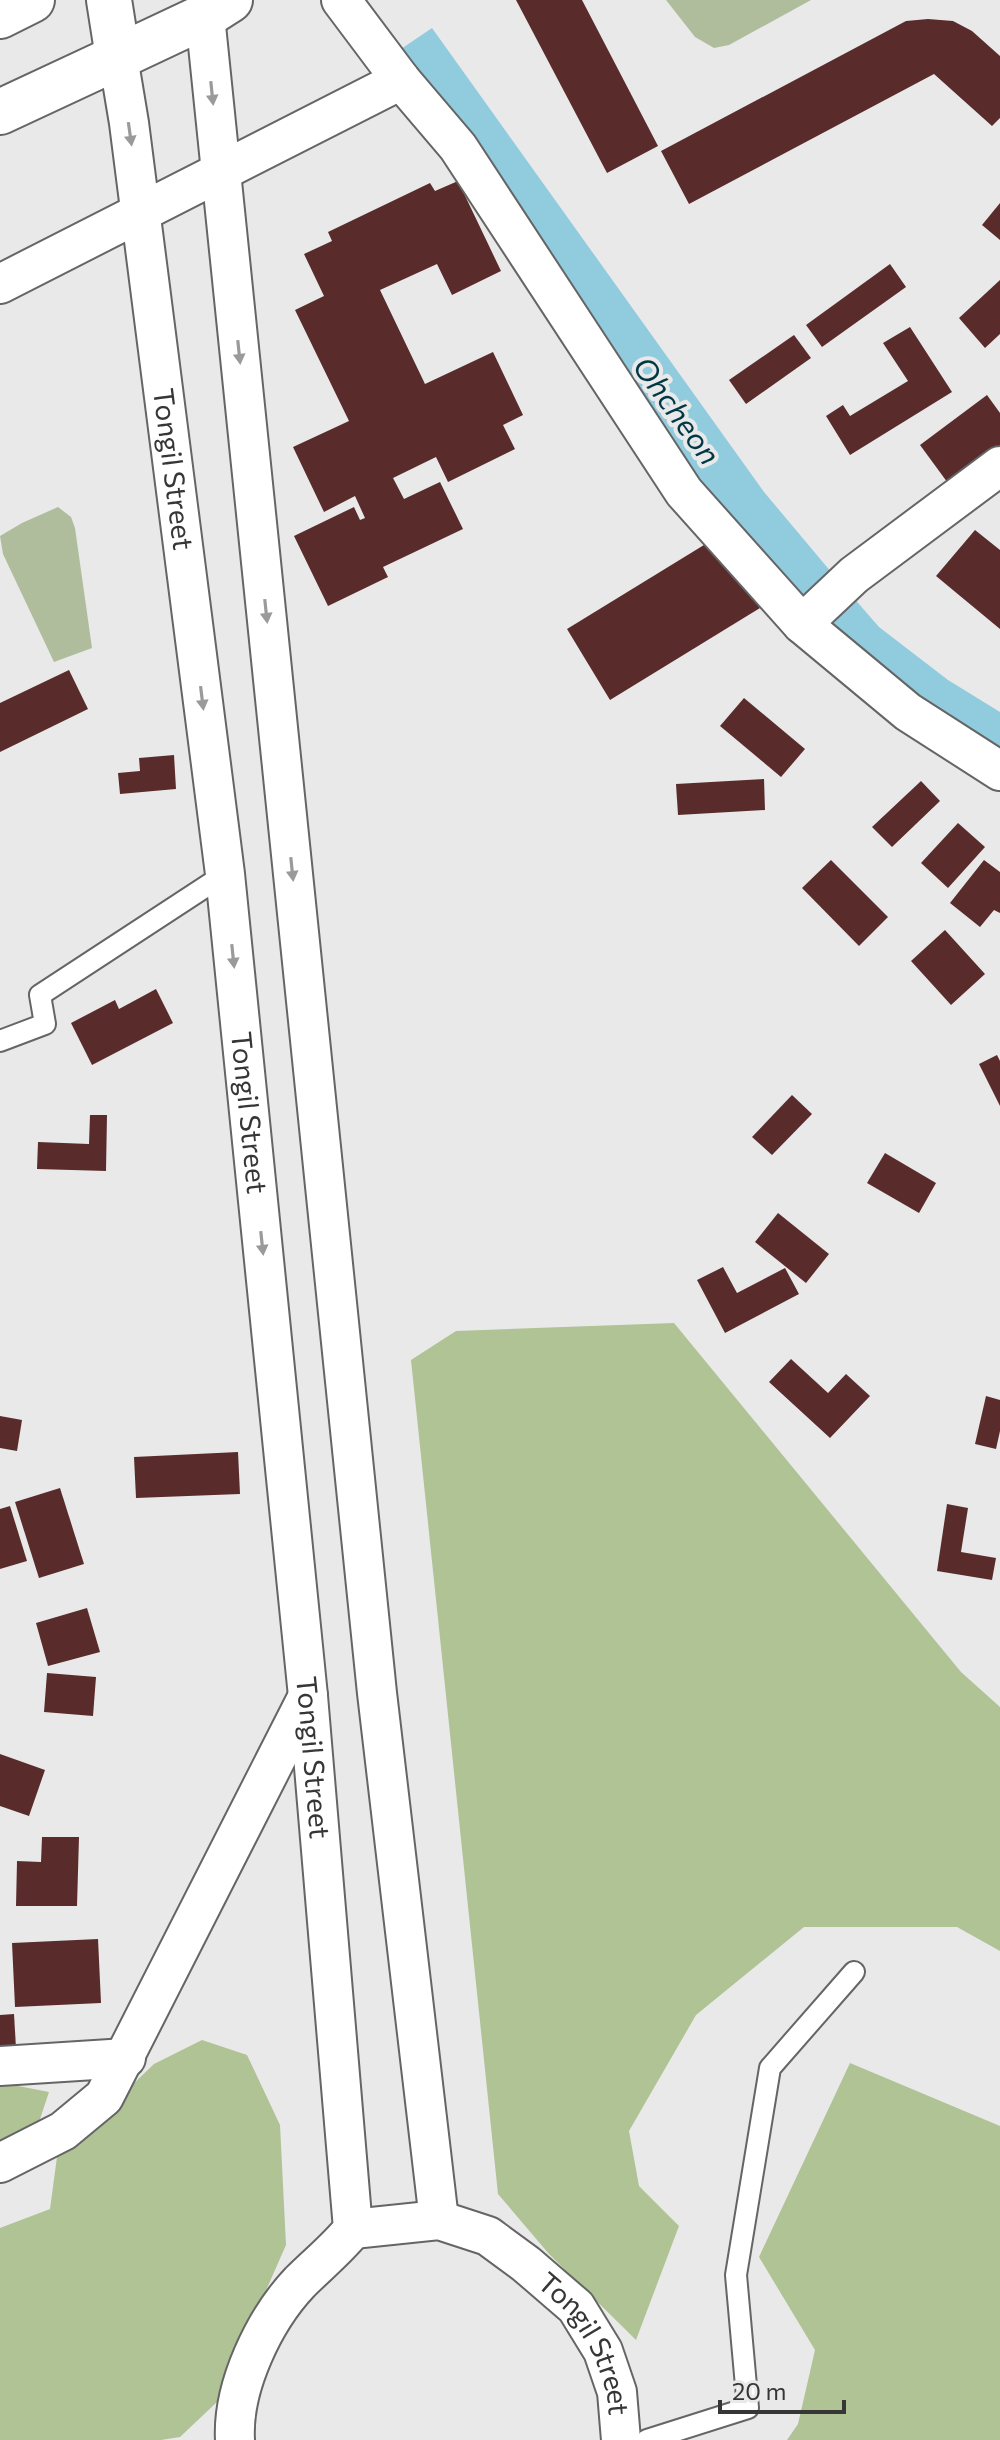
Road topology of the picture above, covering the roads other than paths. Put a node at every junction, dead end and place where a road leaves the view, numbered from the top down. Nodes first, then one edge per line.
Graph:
1 (32, 0) edge
2 (109, 0) edge
3 (341, 0) edge
4 (212, 5) edge
5 (0, 16) edge
6 (118, 57) junction
7 (401, 80) junction
8 (0, 112) edge
9 (221, 173) junction
10 (141, 214) junction
11 (0, 284) edge
12 (1000, 466) edge
13 (807, 619) junction
14 (1000, 771) edge
15 (225, 874) junction
16 (0, 1041) edge
17 (308, 1696) junction
18 (854, 1972) dead end
19 (126, 2058) junction
20 (0, 2066) edge
21 (0, 2163) edge
22 (439, 2220) junction
23 (353, 2229) junction
24 (235, 2440) edge
25 (621, 2440) edge
26 (647, 2440) edge

1 - 5 main road
2 - 6 main road, Tongil Street
3 - 7 street
4 - 6 main road
4 -> 9 street
6 - 8 main road
6 -> 10 street, Tongil Street
7 - 9 street
7 - 13 street
9 - 10 street
9 -> 22 street
10 - 11 street
10 -> 15 street, Tongil Street
12 - 13 street
13 - 14 street
15 - 16 lane
15 -> 17 street, Tongil Street
17 - 19 street
17 - 23 street, Tongil Street
18 - 26 lane
19 - 20 street
19 - 21 street
22 - 23 street, Tongil Street
22 - 25 street, Tongil Street
23 - 24 street

